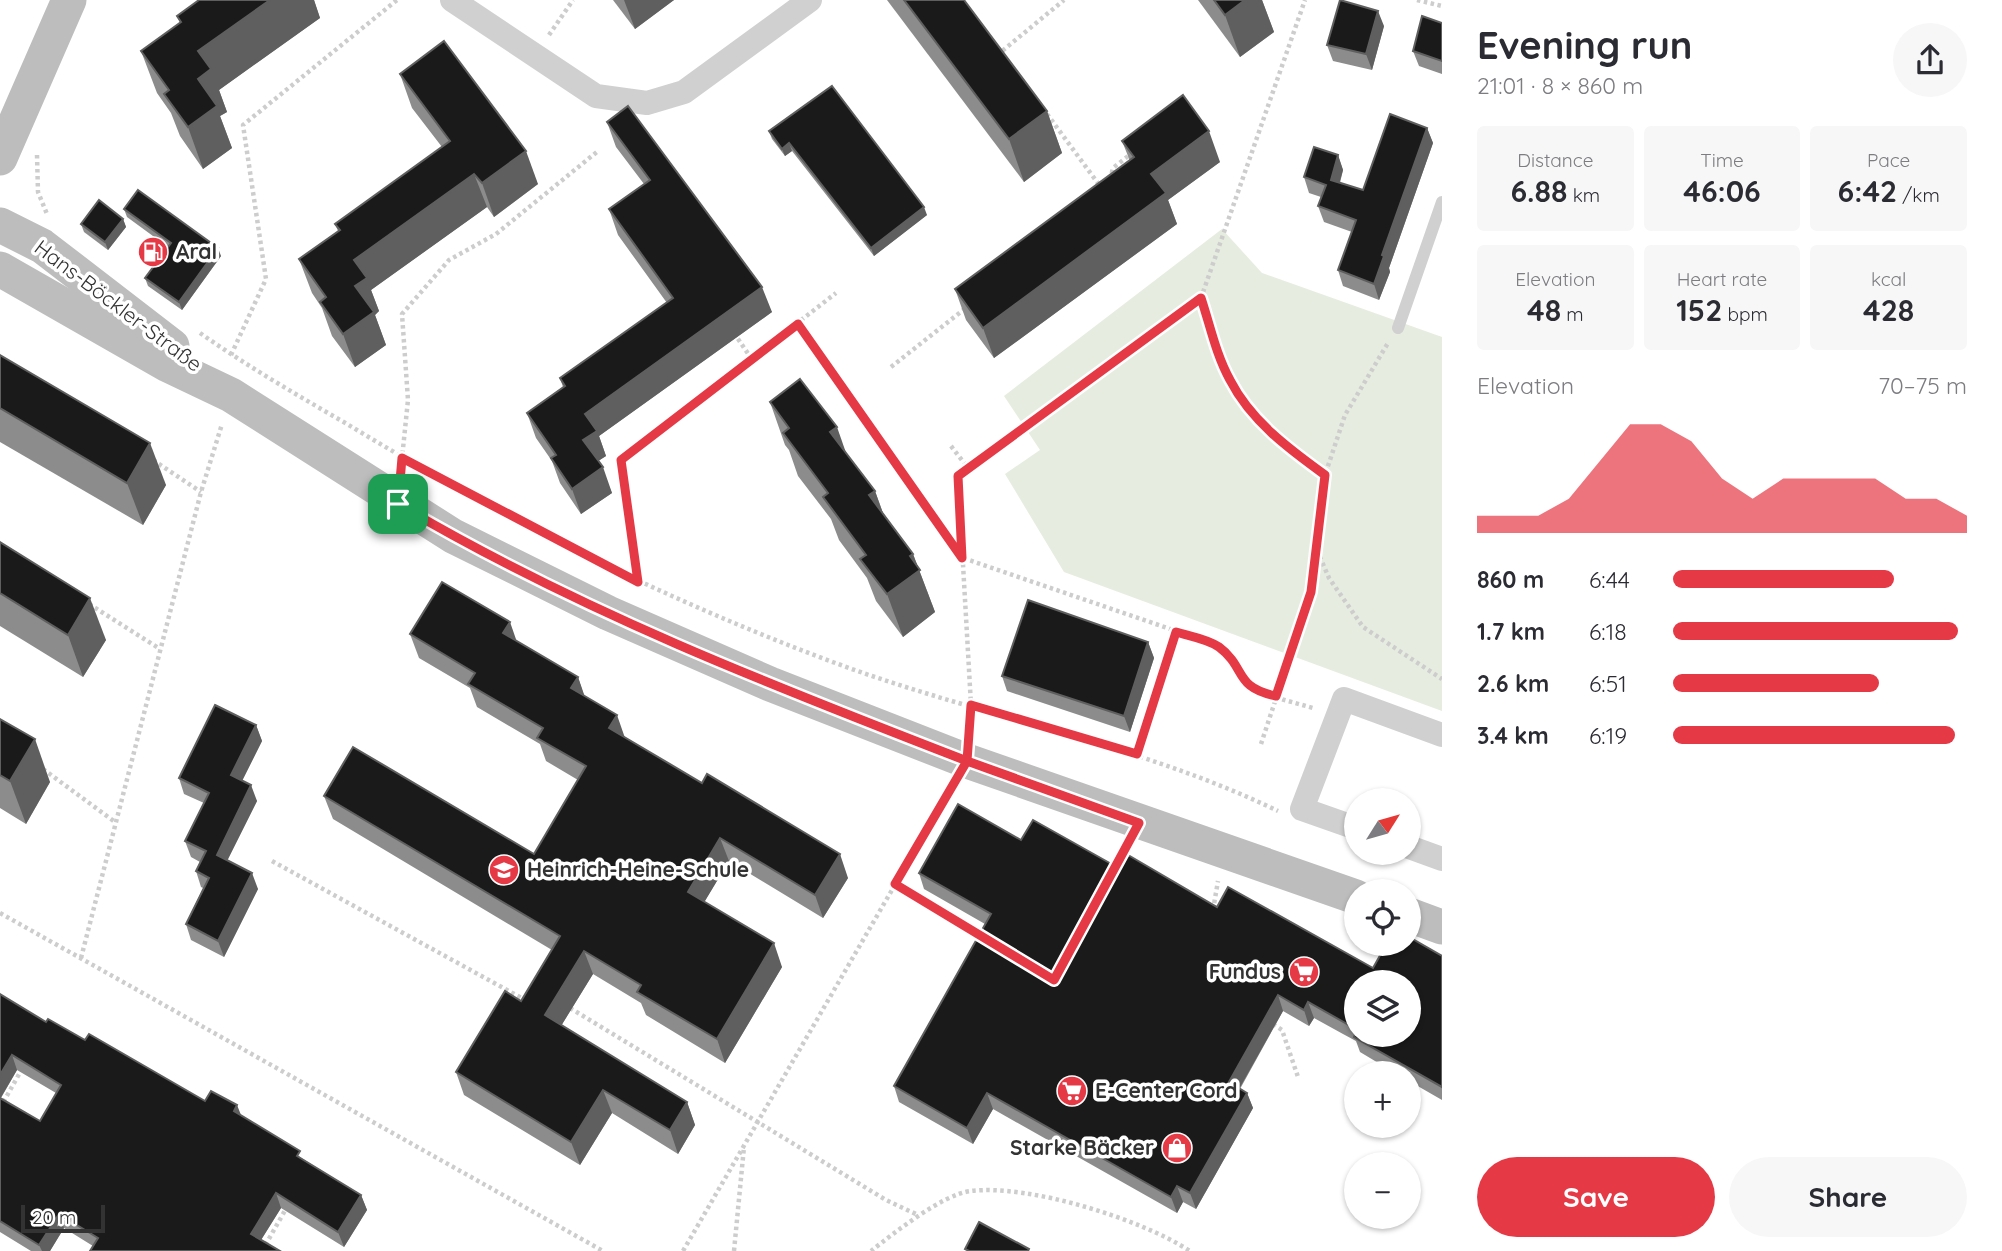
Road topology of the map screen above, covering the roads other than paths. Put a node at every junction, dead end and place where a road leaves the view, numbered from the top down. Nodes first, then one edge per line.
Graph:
1 (69, 0) edge
2 (452, 0) edge
3 (810, 0) edge
4 (0, 158) edge
5 (1442, 202) edge
6 (0, 225) edge
7 (0, 269) edge
8 (1398, 328) road end
9 (231, 395) junction
10 (1442, 735) edge
11 (1344, 824) edge
12 (1421, 851) edge
13 (1442, 859) edge
14 (1344, 893) edge
15 (1421, 919) edge
16 (1442, 927) edge

1 - 4 street
2 - 3 street
5 - 8 lane
6 - 9 street, Hans-Böckler-Straße
7 - 9 street, Hans-Böckler-Straße
9 - 14 street, Hans-Böckler-Straße
10 - 11 street
12 - 13 street
15 - 16 street

